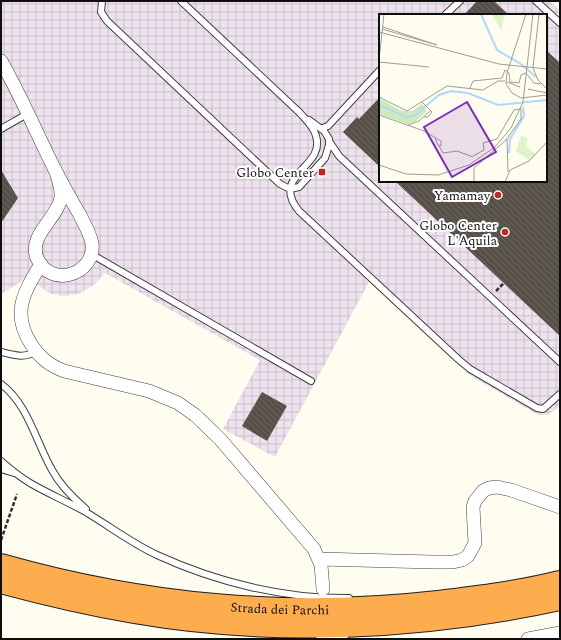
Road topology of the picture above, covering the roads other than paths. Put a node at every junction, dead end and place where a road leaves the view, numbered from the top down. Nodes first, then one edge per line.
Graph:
1 (102, 1) edge
2 (181, 1) edge
3 (460, 1) edge
4 (536, 1) edge
5 (446, 14) edge
6 (560, 23) edge
7 (1, 62) edge
8 (379, 71) edge
9 (28, 113) junction
10 (300, 113) junction
11 (320, 128) junction
12 (1, 129) edge
13 (329, 139) junction
14 (55, 169) junction
15 (280, 184) junction
16 (290, 189) junction
17 (292, 198) junction
18 (91, 254) junction
19 (41, 264) junction
20 (1, 352) edge
21 (36, 352) junction
22 (560, 362) edge
23 (311, 381) dead end
24 (1, 384) edge
25 (560, 389) edge
26 (560, 394) edge
27 (553, 401) junction
28 (1, 461) edge
29 (1, 469) edge
30 (22, 478) junction
31 (560, 507) edge
32 (96, 519) junction
33 (319, 559) junction
34 (1, 565) edge
35 (1, 582) edge
36 (560, 582) edge
37 (323, 589) dead end
38 (461, 592) dead end
39 (512, 592) junction
40 (353, 598) dead end
41 (560, 600) edge
42 (516, 615) dead end
43 (560, 633) edge
44 (353, 636) dead end
45 (319, 639) edge
46 (528, 639) edge

1 - 15 lane
2 - 10 lane
3 - 5 lane
4 - 6 lane
7 - 9 street
8 - 11 lane
9 - 12 lane
9 - 14 street
10 - 11 lane
10 - 16 lane
11 - 13 lane
13 - 16 lane
13 - 22 lane
14 - 18 street
14 - 19 street
15 - 16 lane
15 - 17 lane
16 - 17 lane
17 - 27 lane
18 - 19 street
18 - 23 lane
19 - 21 street
20 - 21 lane
21 - 33 street
24 - 32 lane
25 - 27 lane
26 - 27 lane
28 - 30 lane
29 - 30 lane
30 - 32 lane
31 - 33 street
32 - 40 lane
33 - 37 street
34 - 39 highway, Strada dei Parchi
35 - 41 highway, Strada dei Parchi
36 - 39 highway, Strada dei Parchi
38 - 39 lane
41 - 42 lane
43 - 46 street
44 - 45 lane

